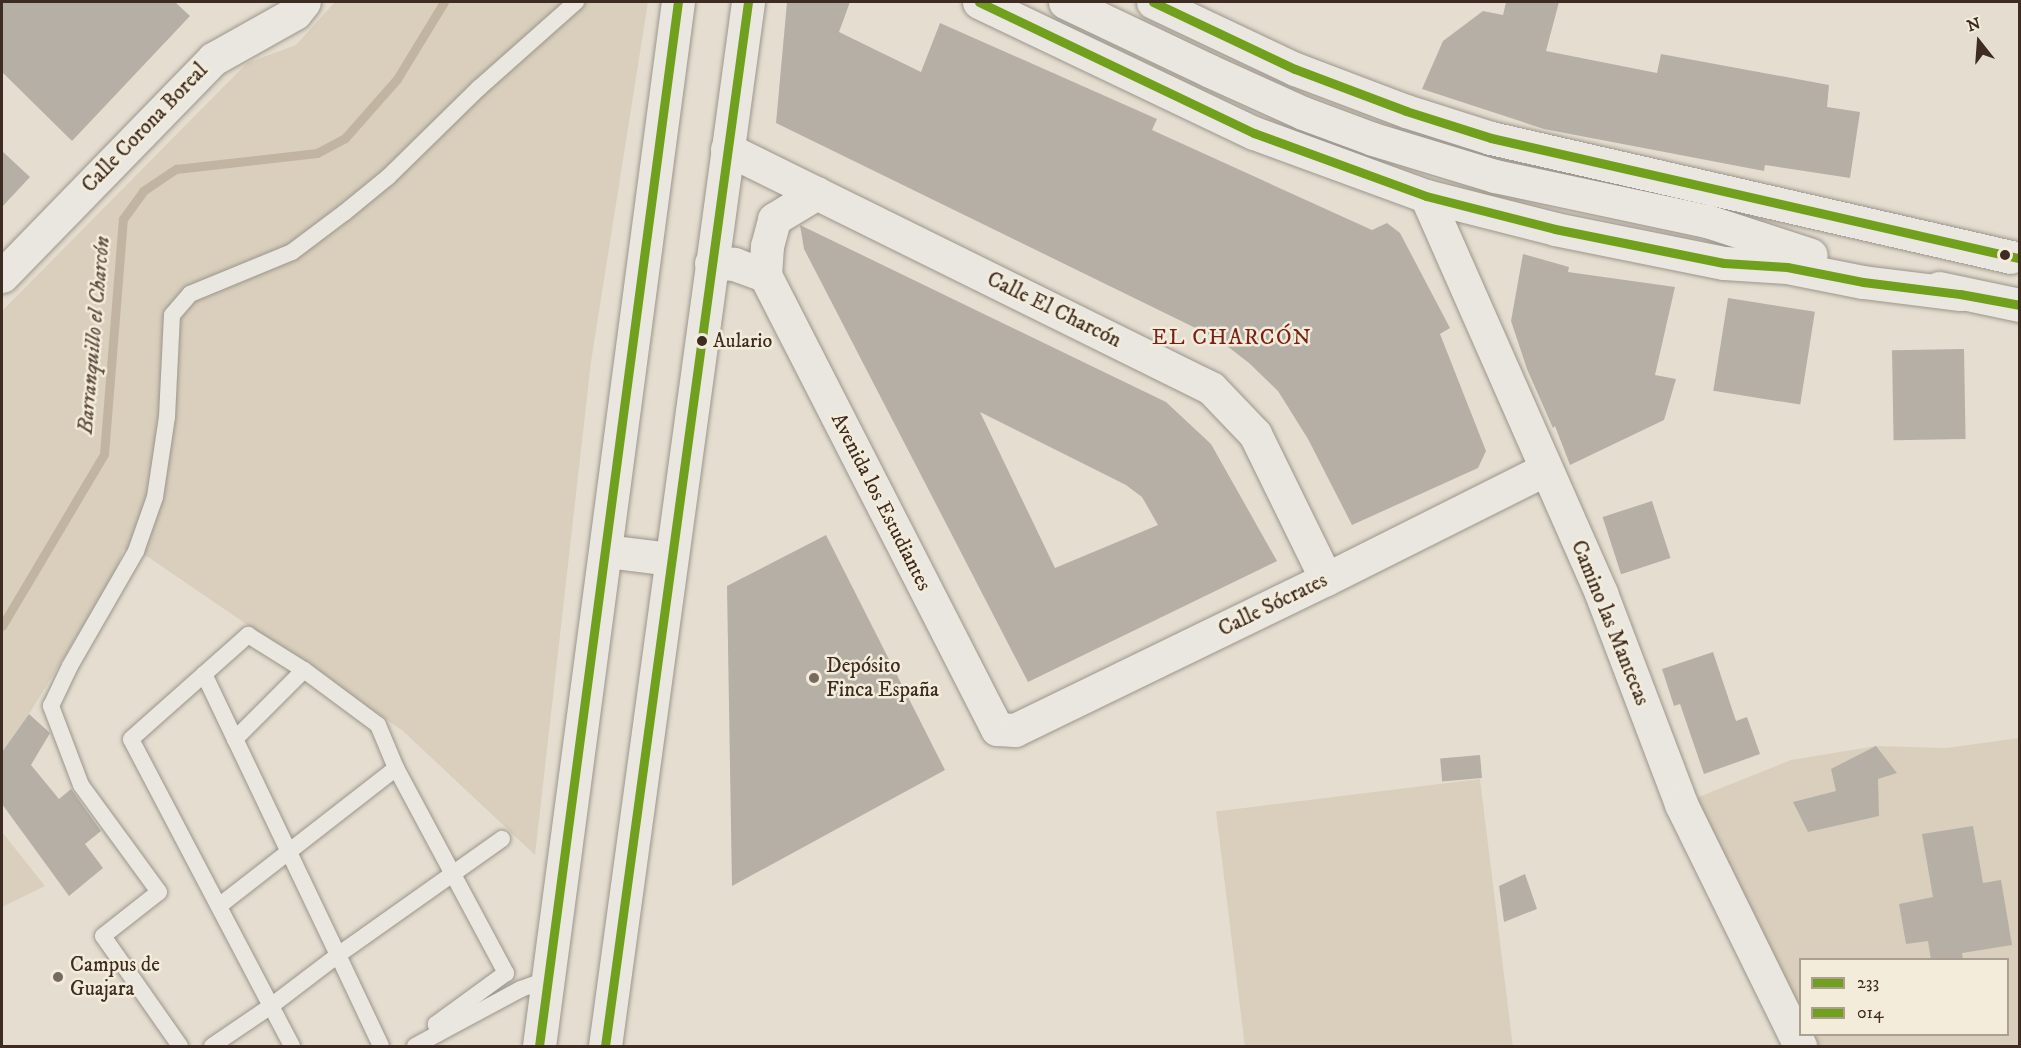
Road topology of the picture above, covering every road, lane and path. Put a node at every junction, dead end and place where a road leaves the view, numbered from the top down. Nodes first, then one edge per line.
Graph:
1 (304, 2) edge
2 (576, 2) edge
3 (678, 2) edge
4 (748, 2) edge
5 (979, 2) edge
6 (1065, 2) edge
7 (1153, 2) edge
8 (1196, 12) edge
9 (727, 149) junction
10 (817, 193) junction
11 (1426, 196) junction
12 (1707, 221) junction
13 (2015, 258) edge
14 (711, 263) junction
15 (765, 275) junction
16 (2, 276) edge
17 (1960, 294) junction
18 (2019, 305) edge
19 (1546, 469) junction
20 (606, 551) junction
21 (670, 559) junction
22 (1326, 579) junction
23 (304, 670) junction
24 (204, 674) junction
25 (997, 729) joint
26 (234, 739) junction
27 (396, 768) junction
28 (502, 838) dead end
29 (288, 852) junction
30 (453, 872) junction
31 (219, 906) junction
32 (338, 955) junction
33 (549, 979) junction
34 (271, 1006) junction
35 (438, 1034) junction
36 (180, 1047) edge
37 (212, 1047) edge
38 (291, 1047) edge
39 (381, 1047) edge
40 (415, 1047) edge
41 (539, 1047) edge
42 (605, 1047) edge
43 (1800, 1047) edge

1 - 16 street, Calle Corona Boreal
2 - 36 lane
3 - 20 street
4 - 9 street
5 - 11 street
6 - 12 street
7 - 8 street
8 - 13 street
9 - 10 street, Calle El Charcón
9 - 14 street
10 - 15 street
10 - 22 street, Calle El Charcón
11 - 17 street
11 - 19 street, Camino las Mantecas
12 - 13 street
12 - 17 street
14 - 15 street
14 - 21 street
15 - 25 street, Avenida los Estudiantes
17 - 18 street
19 - 22 street, Calle Sócrates
19 - 43 street, Camino las Mantecas
20 - 21 street
20 - 33 street
21 - 42 street
22 - 25 street, Calle Sócrates
23 - 24 lane
23 - 26 lane
23 - 27 lane
24 - 26 lane
24 - 31 lane
26 - 29 lane
27 - 29 lane
27 - 30 lane
28 - 30 lane
29 - 31 lane
29 - 32 lane
30 - 32 lane
30 - 35 lane
31 - 34 lane
32 - 34 lane
32 - 39 lane
33 - 35 lane
33 - 41 street
34 - 37 lane
34 - 38 lane
35 - 40 lane

